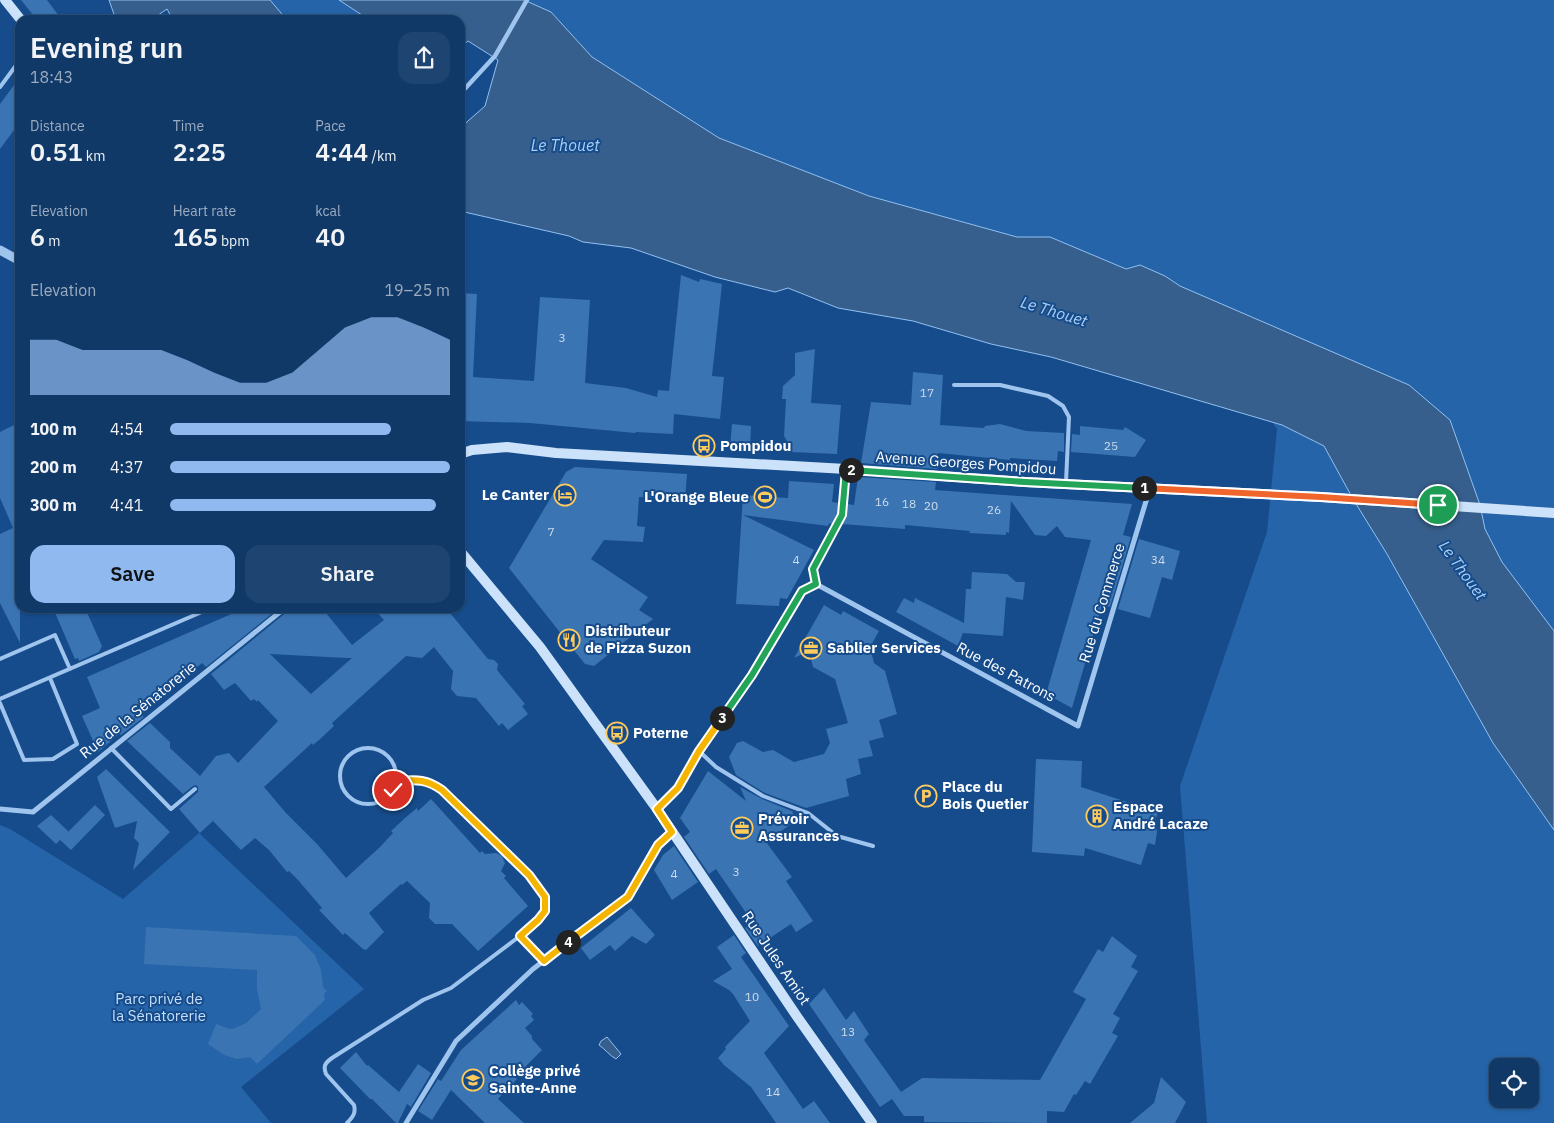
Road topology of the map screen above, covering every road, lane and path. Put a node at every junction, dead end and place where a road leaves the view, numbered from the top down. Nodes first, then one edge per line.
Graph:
1 (5, 0) edge
2 (527, 0) edge
3 (17, 15) edge
4 (15, 67) edge
5 (0, 87) edge
6 (465, 89) edge
7 (0, 250) edge
8 (15, 258) edge
9 (954, 385) dead end
10 (465, 452) edge
11 (846, 470) junction
12 (1066, 484) junction
13 (1150, 488) junction
14 (1554, 512) edge
15 (465, 557) edge
16 (816, 584) junction
17 (199, 613) edge
18 (279, 613) edge
19 (0, 659) edge
20 (70, 669) junction
21 (50, 678) junction
22 (0, 699) edge
23 (0, 703) edge
24 (1078, 726) joint
25 (111, 748) junction
26 (699, 751) junction
27 (396, 781) junction
28 (195, 789) dead end
29 (0, 809) edge
30 (657, 809) junction
31 (672, 832) junction
32 (873, 846) dead end
33 (520, 936) junction
34 (544, 961) junction
35 (347, 1123) edge
36 (406, 1123) edge
37 (872, 1123) edge

1 - 3 main road
2 - 6 street
4 - 5 lane
7 - 8 street
9 - 12 lane
10 - 11 main road, Avenue Georges Pompidou
11 - 12 main road, Avenue Georges Pompidou
11 - 16 street
12 - 13 main road, Avenue Georges Pompidou
13 - 14 main road, Avenue Georges Pompidou
13 - 24 street, Rue du Commerce
15 - 30 main road, Rue Jules Amiot
16 - 24 street, Rue des Patrons
16 - 26 street
17 - 20 lane
18 - 25 street, Rue de la Sénatorerie
19 - 20 lane
20 - 21 lane
21 - 22 lane
21 - 23 lane
25 - 28 lane
25 - 29 street, Rue de la Sénatorerie
26 - 30 street
26 - 32 lane
27 - 27 lane
27 - 33 lane
30 - 31 main road, Rue Jules Amiot
31 - 34 street
31 - 37 main road, Rue Jules Amiot
33 - 34 lane
33 - 35 lane
34 - 36 street

